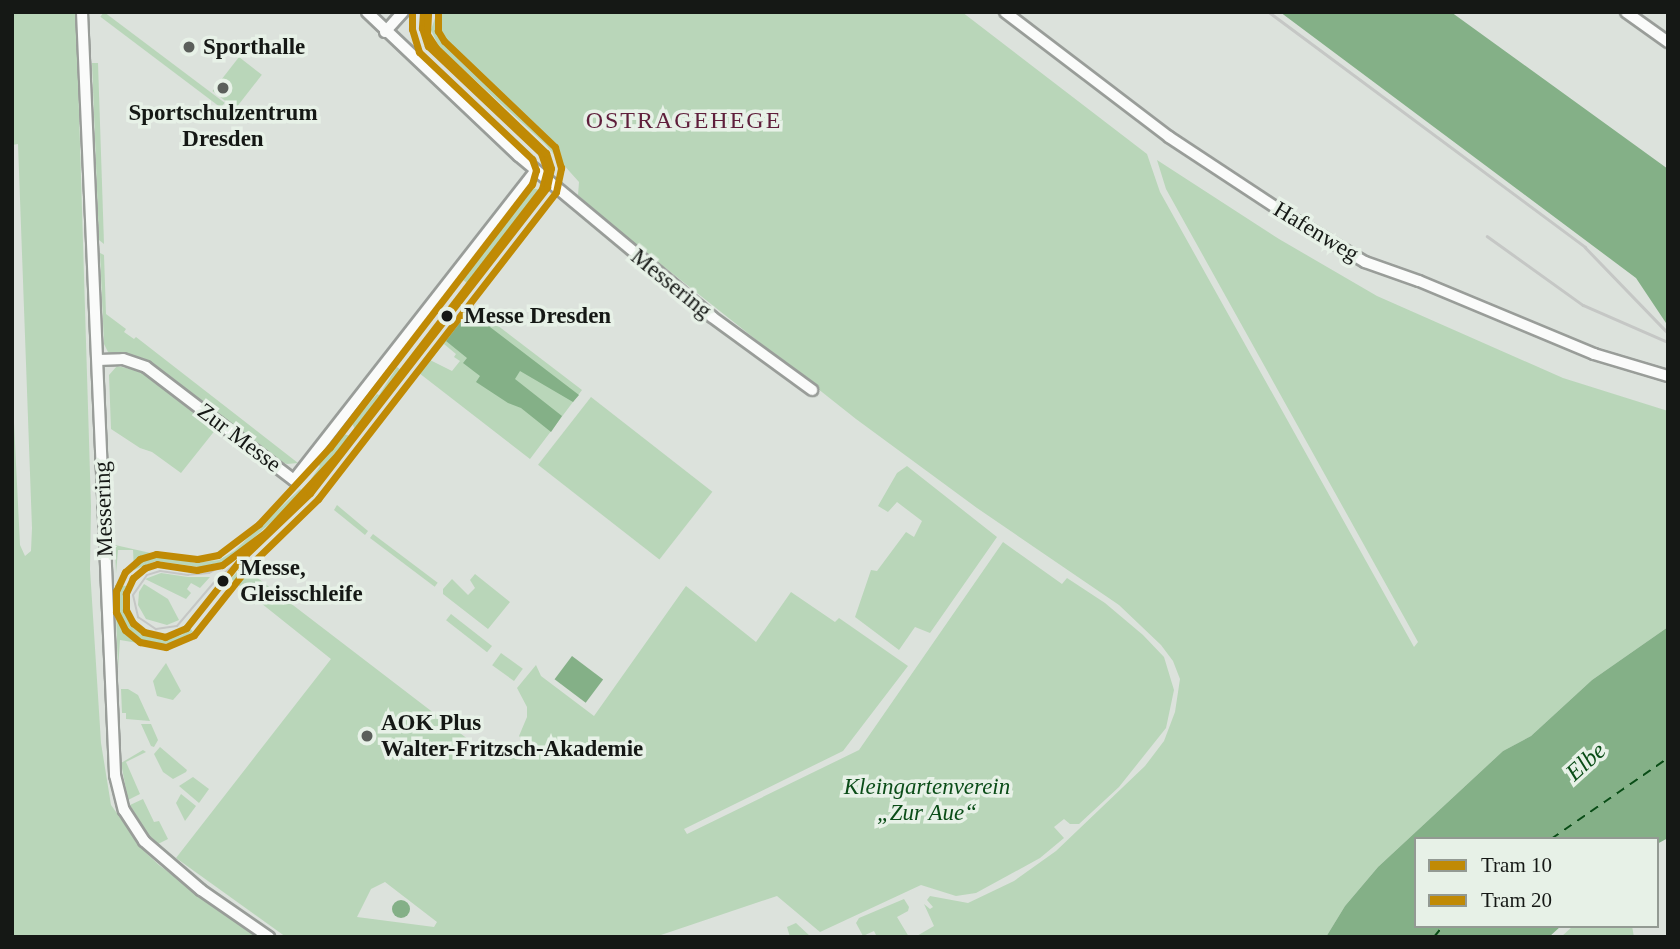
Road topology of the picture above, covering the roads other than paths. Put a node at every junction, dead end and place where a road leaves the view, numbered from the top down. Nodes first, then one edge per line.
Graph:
1 (82, 12) edge
2 (368, 12) edge
3 (1005, 12) edge
4 (1626, 12) edge
5 (402, 14) edge
6 (385, 32) junction
7 (1668, 42) edge
8 (536, 170) junction
9 (98, 360) junction
10 (1668, 376) edge
11 (812, 390) dead end
12 (269, 937) edge

1 - 9 street, Messering
2 - 6 street
3 - 10 street, Hafenweg
4 - 7 street
5 - 6 street
6 - 8 street, Messering
8 - 9 street, Zur Messe
8 - 11 street, Messering
9 - 12 street, Messering

